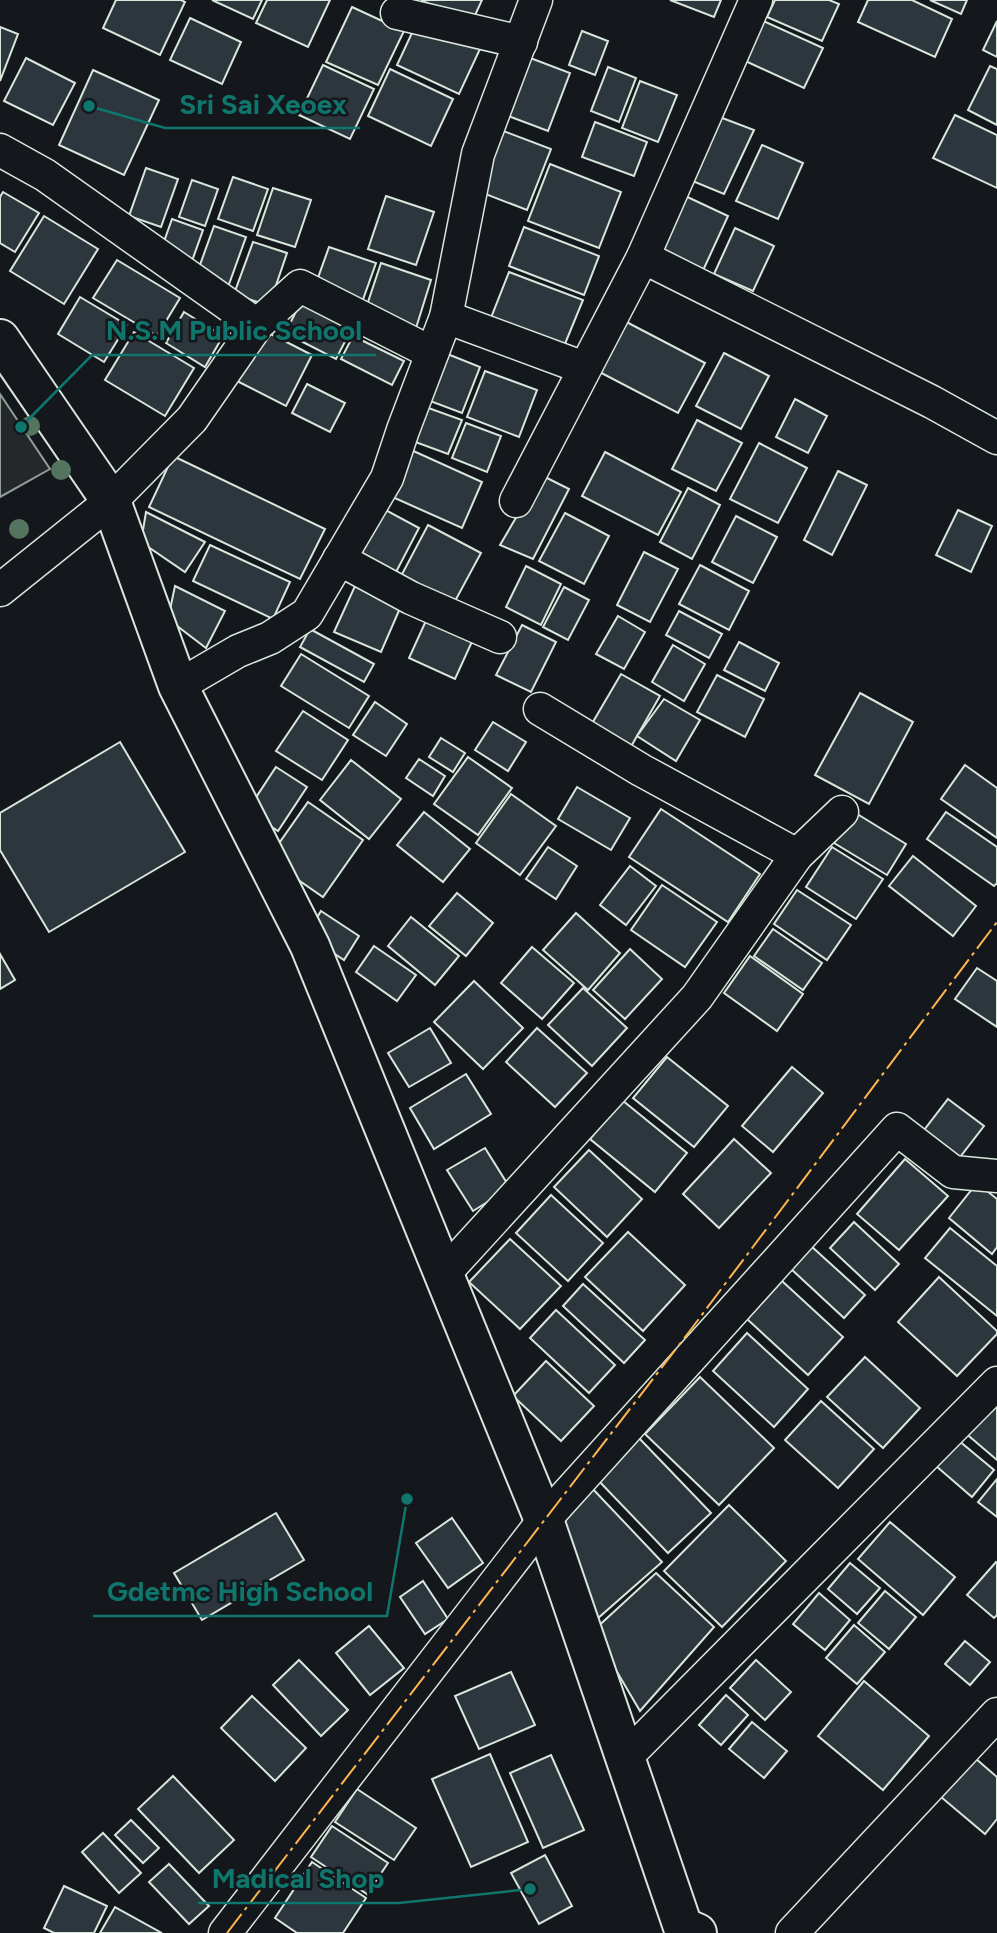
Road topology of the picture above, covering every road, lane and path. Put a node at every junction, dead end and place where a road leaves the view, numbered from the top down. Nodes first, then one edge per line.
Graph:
1 (537, 0) edge
2 (756, 0) edge
3 (397, 13) dead end
4 (521, 42) junction
5 (0, 150) edge
6 (643, 257) junction
7 (446, 317) junction
8 (257, 325) junction
9 (0, 339) edge
10 (432, 352) junction
11 (584, 368) junction
12 (997, 439) edge
13 (111, 501) junction
14 (516, 501) dead end
15 (339, 559) junction
16 (0, 590) edge
17 (500, 637) dead end
18 (178, 687) junction
19 (540, 709) dead end
20 (842, 812) dead end
21 (797, 855) junction
22 (997, 1176) edge
23 (443, 1275) junction
24 (997, 1383) edge
25 (544, 1520) junction
26 (997, 1714) edge
27 (625, 1758) junction
28 (225, 1933) edge
29 (697, 1933) edge
30 (792, 1933) edge

1 - 4 street
2 - 6 street
3 - 4 street
4 - 7 street
5 - 8 street
6 - 11 street
6 - 12 street
7 - 10 street
7 - 11 street
8 - 10 street
8 - 13 street
9 - 13 street
10 - 15 street
11 - 14 street
13 - 16 street
13 - 18 street
15 - 17 street
15 - 18 street
18 - 23 street
19 - 21 street
20 - 21 street
21 - 23 street
22 - 25 street
23 - 25 street
24 - 27 street
25 - 27 street
25 - 28 street
26 - 30 street
27 - 29 street

